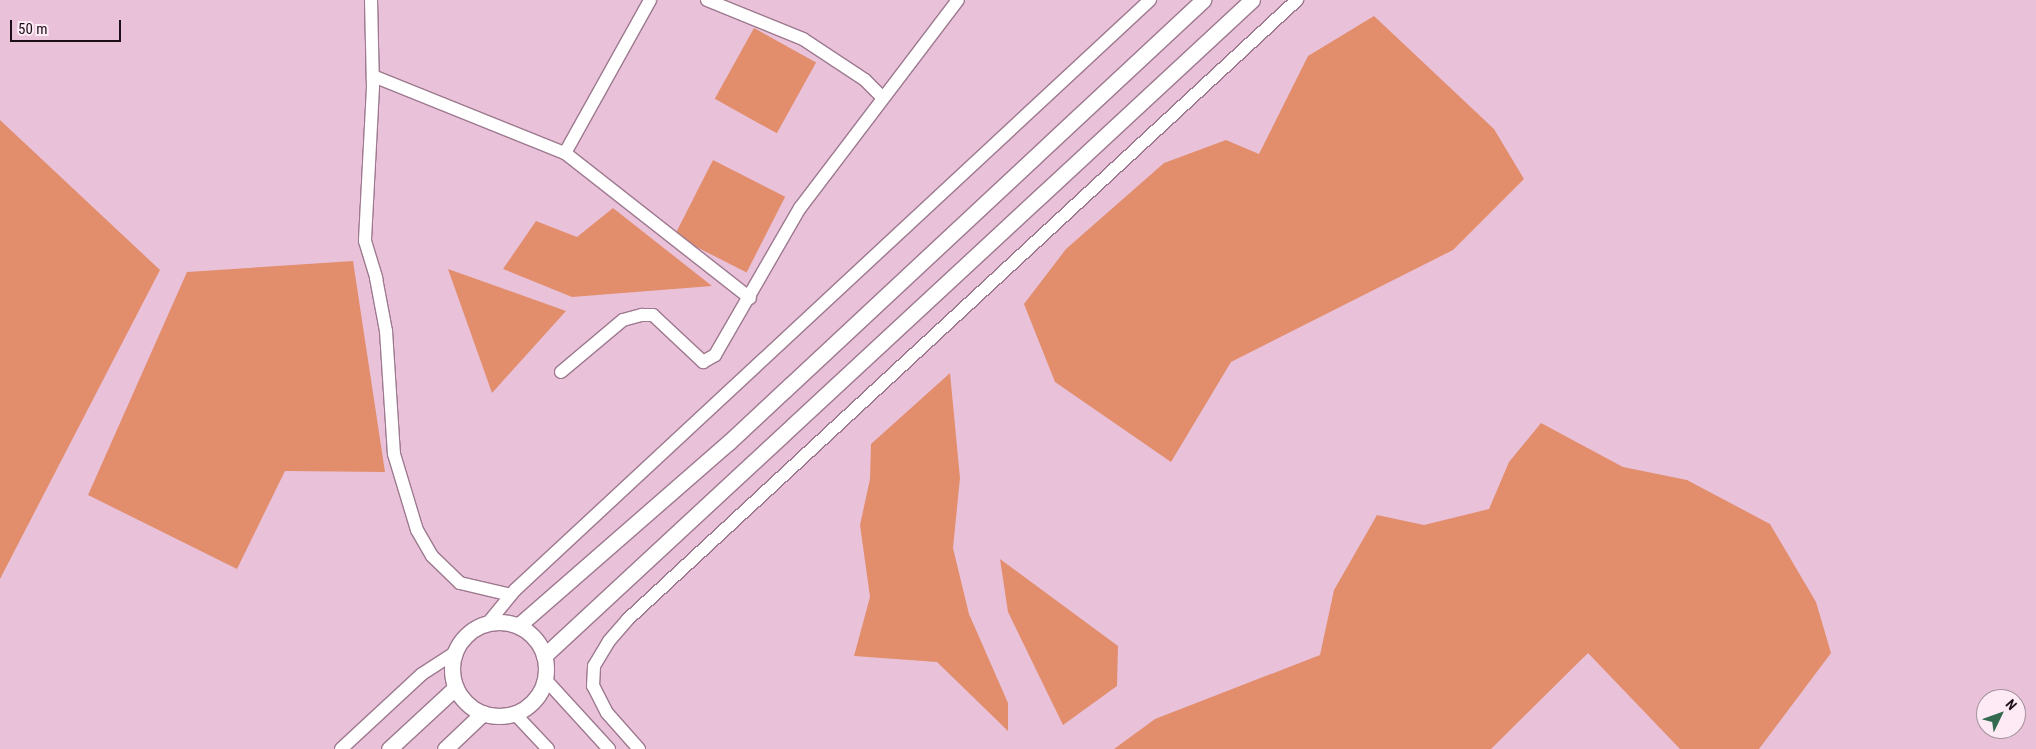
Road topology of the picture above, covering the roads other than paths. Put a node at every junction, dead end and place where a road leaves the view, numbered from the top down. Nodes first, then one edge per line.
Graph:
1 (371, 0) edge
2 (650, 0) edge
3 (707, 0) edge
4 (958, 0) edge
5 (1150, 0) edge
6 (1203, 0) edge
7 (1252, 0) edge
8 (1297, 0) edge
9 (373, 76) junction
10 (883, 98) junction
11 (565, 153) junction
12 (750, 298) junction
13 (561, 372) dead end
14 (511, 595) junction
15 (488, 623) junction
16 (518, 626) junction
17 (456, 652) junction
18 (544, 656) junction
19 (545, 678) junction
20 (456, 687) junction
21 (483, 714) junction
22 (515, 714) junction
23 (341, 749) edge
24 (390, 749) edge
25 (445, 749) edge
26 (548, 749) edge
27 (609, 749) edge
28 (639, 749) edge

1 - 9 street
2 - 11 street
3 - 10 street
4 - 10 street
5 - 14 street
6 - 16 street
7 - 18 street
8 - 28 street
9 - 11 street
9 - 14 street
10 - 12 street
11 - 12 street
12 - 13 street
14 - 15 street
15 - 16 street
15 - 17 street
16 - 18 street
17 - 20 street
17 - 23 street
18 - 19 street
19 - 22 street
19 - 27 street
20 - 21 street
20 - 24 street
21 - 22 street
21 - 25 street
22 - 26 street

